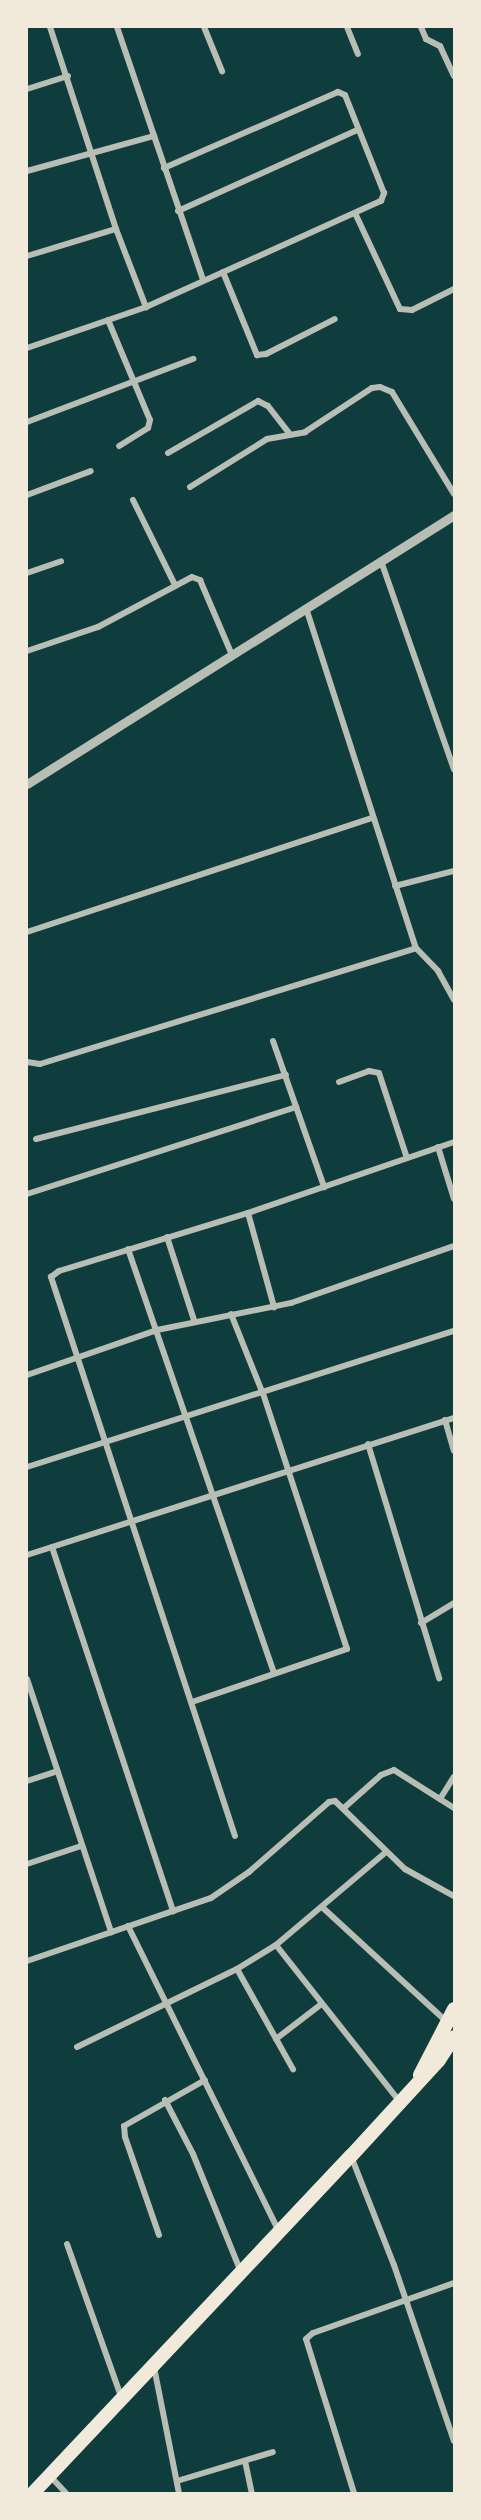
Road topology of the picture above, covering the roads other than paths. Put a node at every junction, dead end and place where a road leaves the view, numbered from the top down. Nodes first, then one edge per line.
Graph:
1 (50, 27) edge
2 (117, 27) edge
3 (204, 27) edge
4 (347, 27) edge
5 (421, 27) edge
6 (358, 54) dead end
7 (222, 71) dead end
8 (68, 76) junction
9 (454, 76) edge
10 (27, 89) edge
11 (357, 130) junction
12 (154, 136) junction
13 (94, 156) junction
14 (164, 168) junction
15 (27, 171) edge
16 (178, 211) junction
17 (355, 213) junction
18 (116, 230) junction
19 (27, 256) edge
20 (223, 272) junction
21 (203, 280) junction
22 (454, 289) edge
23 (146, 307) junction
24 (335, 319) dead end
25 (108, 320) junction
26 (27, 348) edge
27 (193, 359) dead end
28 (132, 382) junction
29 (27, 422) edge
30 (289, 433) junction
31 (119, 446) dead end
32 (168, 453) dead end
33 (91, 471) dead end
34 (190, 487) dead end
35 (454, 494) edge
36 (27, 495) edge
37 (133, 500) dead end
38 (454, 515) edge
39 (62, 561) dead end
40 (381, 561) junction
41 (27, 573) edge
42 (175, 585) junction
43 (306, 608) junction
44 (27, 651) edge
45 (232, 655) junction
46 (454, 770) edge
47 (27, 784) edge
48 (371, 818) junction
49 (454, 871) edge
50 (394, 886) junction
51 (27, 932) edge
52 (416, 948) junction
53 (454, 1000) edge
54 (273, 1041) dead end
55 (27, 1062) edge
56 (286, 1075) junction
57 (339, 1082) dead end
58 (296, 1107) junction
59 (36, 1139) dead end
60 (454, 1142) edge
61 (438, 1147) junction
62 (407, 1158) junction
63 (324, 1187) junction
64 (27, 1194) edge
65 (454, 1199) edge
66 (248, 1213) junction
67 (167, 1238) junction
68 (454, 1245) edge
69 (128, 1249) junction
70 (274, 1307) junction
71 (231, 1314) junction
72 (194, 1320) junction
73 (157, 1330) junction
74 (454, 1330) edge
75 (78, 1358) junction
76 (27, 1375) edge
77 (262, 1394) junction
78 (186, 1418) junction
79 (454, 1418) edge
80 (445, 1420) junction
81 (107, 1442) junction
82 (368, 1444) junction
83 (454, 1451) edge
84 (27, 1467) edge
85 (286, 1470) junction
86 (214, 1494) junction
87 (134, 1520) junction
88 (52, 1547) junction
89 (27, 1555) edge
90 (454, 1603) edge
91 (421, 1623) junction
92 (274, 1673) junction
93 (439, 1678) dead end
94 (27, 1679) edge
95 (29, 1694) edge
96 (192, 1702) junction
97 (57, 1771) junction
98 (454, 1777) edge
99 (27, 1781) edge
100 (440, 1799) junction
101 (345, 1807) junction
102 (454, 1808) edge
103 (235, 1836) dead end
104 (81, 1845) junction
105 (386, 1852) junction
106 (27, 1864) edge
107 (454, 1896) edge
108 (322, 1906) junction
109 (173, 1911) junction
110 (128, 1926) junction
111 (111, 1932) junction
112 (276, 1945) junction
113 (27, 1961) edge
114 (237, 1969) junction
115 (167, 2003) junction
116 (320, 2005) junction
117 (450, 2015) edge
118 (454, 2037) edge
119 (276, 2039) junction
120 (77, 2047) dead end
121 (292, 2069) dead end
122 (419, 2077) junction
123 (205, 2080) junction
124 (165, 2100) junction
125 (399, 2101) junction
126 (351, 2156) junction
127 (279, 2232) junction
128 (159, 2235) dead end
129 (67, 2244) dead end
130 (242, 2273) junction
131 (454, 2283) edge
132 (406, 2301) junction
133 (154, 2366) junction
134 (122, 2400) junction
135 (454, 2441) edge
136 (273, 2452) dead end
137 (245, 2461) junction
138 (50, 2476) junction
139 (177, 2481) junction
140 (33, 2493) edge
141 (66, 2493) edge
142 (179, 2493) edge
143 (252, 2493) edge
144 (354, 2493) edge

1 - 8 street
2 - 12 street
3 - 7 street
4 - 6 street
5 - 9 street
8 - 10 street
8 - 13 street
11 - 14 street
11 - 16 street
11 - 17 street
12 - 13 street
12 - 14 street
13 - 15 street
13 - 18 street
14 - 16 street
16 - 21 street
17 - 20 street
17 - 22 street
18 - 19 street
18 - 23 street
20 - 21 street
20 - 24 street
21 - 23 street
23 - 25 street
25 - 26 street
25 - 28 street
27 - 28 street
28 - 29 street
28 - 31 street
30 - 32 street
30 - 34 street
30 - 35 street
33 - 36 street
37 - 42 street
38 - 40 street
39 - 41 street
40 - 43 street
40 - 46 street
42 - 44 street
42 - 45 street
43 - 45 street
43 - 48 street
45 - 47 street
48 - 50 street
48 - 51 street
49 - 50 street
50 - 52 street
52 - 53 street
52 - 55 street
54 - 56 street
56 - 58 street
56 - 59 street
57 - 62 street
58 - 63 street
58 - 64 street
60 - 61 street
61 - 62 street
61 - 65 street
62 - 63 street
63 - 66 street
66 - 67 street
66 - 70 street
67 - 69 street
67 - 72 street
68 - 70 street
69 - 73 street
69 - 75 street
70 - 71 street
71 - 72 street
71 - 77 street
72 - 73 street
73 - 75 street
73 - 78 street
74 - 77 street
75 - 76 street
75 - 81 street
77 - 78 street
77 - 85 street
78 - 81 street
78 - 86 street
79 - 80 street
80 - 82 street
80 - 83 street
81 - 84 street
81 - 87 street
82 - 85 street
82 - 91 street
85 - 86 street
85 - 92 street
86 - 87 street
86 - 92 street
87 - 88 street
87 - 96 street
88 - 89 street
88 - 109 street
90 - 91 street
91 - 93 street
92 - 96 street
94 - 95 street
95 - 97 street
96 - 103 street
97 - 99 street
97 - 104 street
98 - 100 street
100 - 101 street
100 - 102 street
101 - 105 street
101 - 109 street
104 - 106 street
104 - 111 street
105 - 107 street
105 - 108 street
108 - 112 street
108 - 117 street
109 - 110 street
110 - 111 street
110 - 115 street
111 - 113 street
112 - 114 street
112 - 116 street
114 - 115 street
114 - 119 street
115 - 120 street
115 - 123 street
116 - 119 street
116 - 125 street
117 - 122 highway
118 - 122 highway
119 - 121 street
122 - 125 highway
123 - 124 street
123 - 127 street
124 - 128 street
124 - 130 street
125 - 126 highway
126 - 127 highway
126 - 132 street
127 - 130 highway
129 - 134 street
130 - 133 highway
131 - 132 street
132 - 135 street
132 - 144 street
133 - 134 highway
133 - 139 street
134 - 138 highway
136 - 137 street
137 - 139 street
137 - 143 street
138 - 140 highway
138 - 141 street
139 - 142 street

